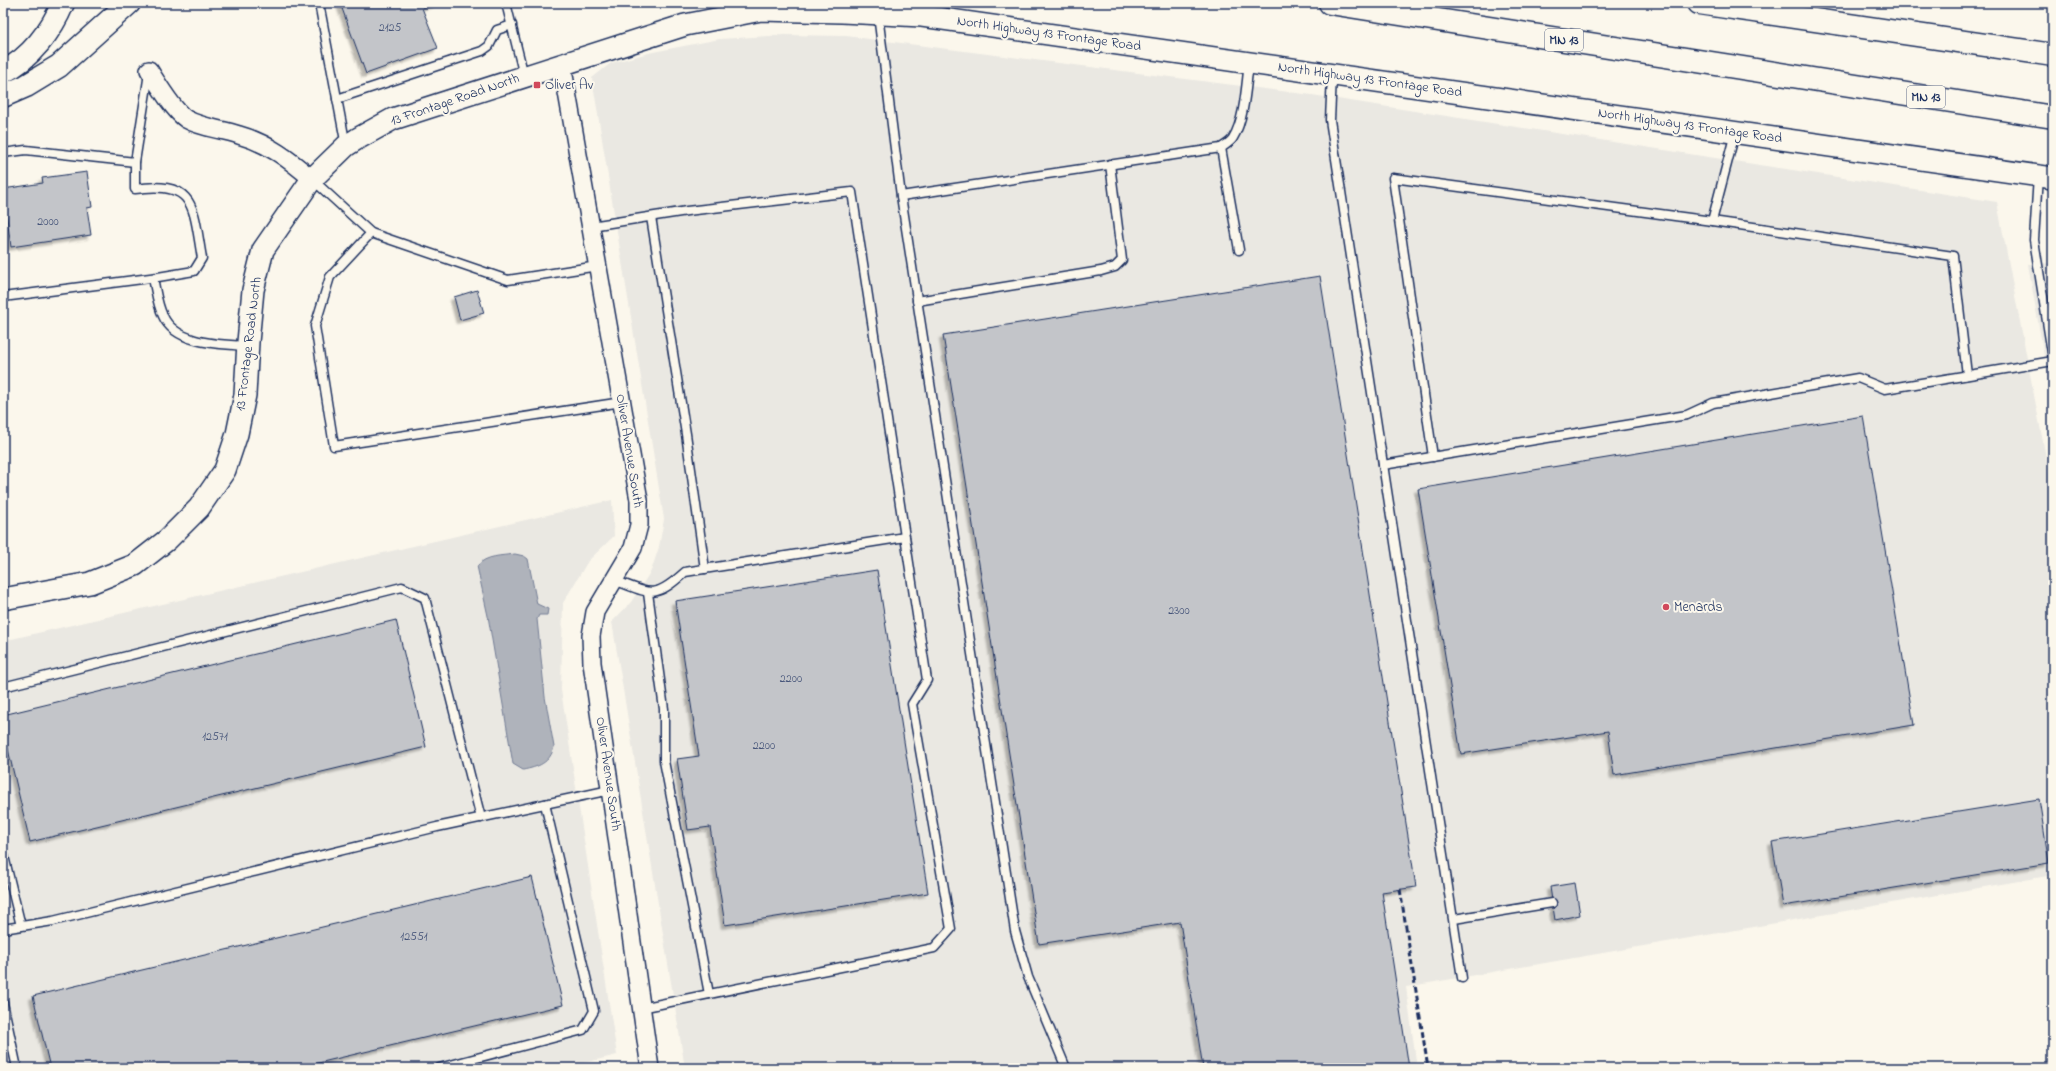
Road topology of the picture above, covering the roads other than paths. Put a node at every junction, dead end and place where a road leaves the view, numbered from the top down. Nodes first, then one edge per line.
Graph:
1 (63, 3) edge
2 (129, 3) edge
3 (319, 3) edge
4 (506, 3) edge
5 (1330, 3) edge
6 (1699, 3) edge
7 (877, 14) junction
8 (512, 25) junction
9 (685, 25) joint
10 (50, 29) junction
11 (2053, 55) edge
12 (3, 57) edge
13 (1249, 63) junction
14 (562, 64) junction
15 (149, 70) joint
16 (3, 72) edge
17 (1332, 75) junction
18 (524, 76) junction
19 (3, 96) edge
20 (337, 99) junction
21 (2053, 117) edge
22 (1735, 133) junction
23 (346, 146) junction
24 (1221, 148) junction
25 (3, 153) edge
26 (136, 162) junction
27 (1110, 164) junction
28 (2045, 177) edge
29 (312, 179) junction
30 (901, 196) junction
31 (651, 216) junction
32 (1712, 221) junction
33 (591, 226) junction
34 (371, 233) junction
35 (1239, 250) dead end
36 (598, 266) junction
37 (153, 278) junction
38 (3, 297) edge
39 (917, 301) junction
40 (2049, 305) edge
41 (248, 346) junction
42 (2053, 360) edge
43 (1967, 375) junction
44 (622, 402) junction
45 (1434, 457) junction
46 (1382, 465) junction
47 (905, 537) junction
48 (705, 569) junction
49 (614, 580) junction
50 (648, 593) junction
51 (3, 599) edge
52 (3, 687) edge
53 (610, 790) junction
54 (545, 804) junction
55 (481, 818) junction
56 (3, 852) edge
57 (1552, 903) dead end
58 (1454, 919) junction
59 (21, 926) junction
60 (3, 929) edge
61 (1462, 978) dead end
62 (709, 994) junction
63 (3, 1003) edge
64 (641, 1008) junction
65 (17, 1068) edge
66 (439, 1068) edge
67 (650, 1068) edge
68 (1066, 1068) edge

1 - 10 highway
2 - 19 highway
3 - 20 lane
4 - 8 lane
5 - 21 highway, MN 13
6 - 11 highway
7 - 9 street, North Highway 13 Frontage Road
7 - 13 street, North Highway 13 Frontage Road
7 - 30 lane
8 - 18 lane
8 - 20 lane
9 - 14 street, 13 Frontage Road North
10 - 12 highway
10 - 16 highway
13 - 17 street, North Highway 13 Frontage Road
13 - 24 lane
14 - 18 street, 13 Frontage Road North
14 - 33 street, Oliver Avenue South
15 - 26 lane
15 - 29 street
17 - 22 street, North Highway 13 Frontage Road
17 - 46 lane
18 - 23 street, 13 Frontage Road North
20 - 23 lane
22 - 28 street, North Highway 13 Frontage Road
22 - 32 lane
23 - 29 street, 13 Frontage Road North
24 - 27 lane
24 - 35 lane
25 - 26 lane
26 - 37 lane
27 - 30 lane
27 - 39 lane
28 - 40 lane
29 - 34 lane
29 - 41 street, 13 Frontage Road North
30 - 39 lane
31 - 33 lane
31 - 47 lane
31 - 48 lane
32 - 43 lane
32 - 45 lane
33 - 36 street, Oliver Avenue South
34 - 36 lane
34 - 44 lane
36 - 44 street, Oliver Avenue South
37 - 38 lane
37 - 41 lane
39 - 68 lane
40 - 42 lane
41 - 51 street, 13 Frontage Road North
42 - 43 lane
43 - 45 lane
44 - 49 street, Oliver Avenue South
45 - 46 lane
46 - 58 lane
47 - 48 lane
47 - 62 lane
48 - 50 lane
49 - 50 lane
49 - 53 street, Oliver Avenue South
50 - 62 lane
52 - 55 lane
53 - 54 lane
53 - 64 street, Oliver Avenue South
54 - 55 lane
54 - 66 lane
55 - 59 lane
56 - 59 lane
57 - 58 lane
58 - 61 lane
59 - 60 lane
62 - 64 lane
63 - 65 lane
64 - 67 street, Oliver Avenue South

